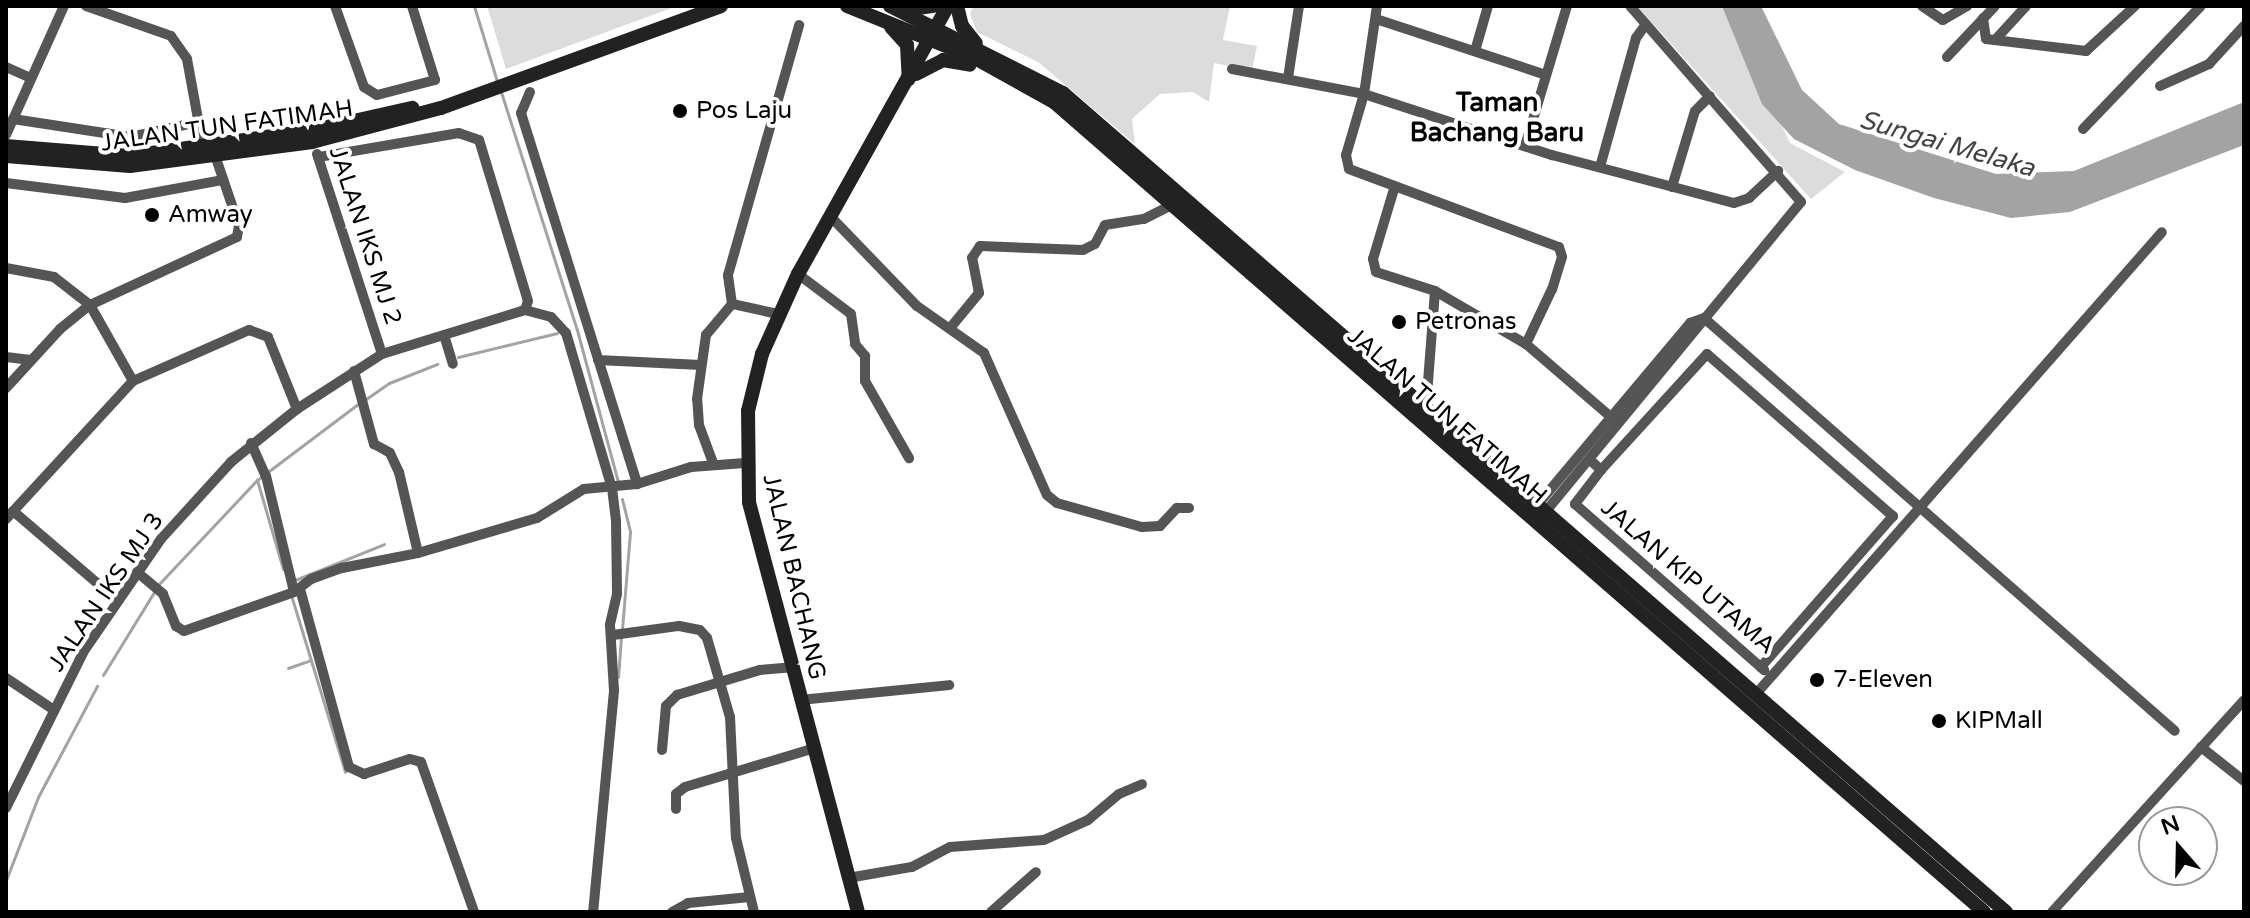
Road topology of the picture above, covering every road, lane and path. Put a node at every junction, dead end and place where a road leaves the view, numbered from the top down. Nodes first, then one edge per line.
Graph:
1 (64, 6) edge
2 (86, 6) edge
3 (335, 6) edge
4 (412, 6) edge
5 (699, 6) edge
6 (721, 6) edge
7 (847, 6) edge
8 (891, 6) edge
9 (934, 6) edge
10 (948, 6) edge
11 (957, 6) edge
12 (1299, 6) edge
13 (1377, 6) edge
14 (1488, 6) edge
15 (1567, 6) edge
16 (1630, 6) edge
17 (1922, 6) edge
18 (1967, 6) edge
19 (1995, 6) edge
20 (2026, 6) edge
21 (2135, 6) edge
22 (2201, 6) edge
23 (1983, 18) junction
24 (1376, 19) junction
25 (881, 20) junction
26 (1646, 24) junction
27 (799, 25) dead end
28 (2244, 26) edge
29 (935, 34) junction
30 (1995, 40) junction
31 (988, 51) junction
32 (1475, 51) junction
33 (1947, 57) dead end
34 (6, 67) edge
35 (1232, 69) dead end
36 (1009, 74) junction
37 (1546, 75) junction
38 (31, 78) junction
39 (1288, 78) junction
40 (510, 79) junction
41 (909, 80) junction
42 (2160, 86) dead end
43 (530, 92) dead end
44 (1364, 94) junction
45 (1710, 96) junction
46 (198, 122) junction
47 (9, 127) edge
48 (2083, 129) dead end
49 (311, 136) junction
50 (6, 146) edge
51 (1525, 146) junction
52 (210, 148) junction
53 (6, 156) edge
54 (318, 157) junction
55 (1600, 167) junction
56 (1778, 171) junction
57 (223, 180) junction
58 (6, 183) edge
59 (1672, 187) junction
60 (1394, 189) junction
61 (1172, 205) junction
62 (830, 216) junction
63 (2162, 232) dead end
64 (6, 268) edge
65 (798, 274) junction
66 (1435, 291) junction
67 (732, 304) junction
68 (90, 305) junction
69 (527, 306) junction
70 (778, 314) junction
71 (1704, 318) junction
72 (951, 327) junction
73 (444, 335) junction
74 (1526, 344) junction
75 (382, 354) junction
76 (6, 357) edge
77 (31, 360) junction
78 (598, 360) junction
79 (453, 364) dead end
80 (701, 365) junction
81 (354, 371) junction
82 (133, 381) junction
83 (6, 388) edge
84 (1426, 408) junction
85 (297, 409) junction
86 (1611, 417) junction
87 (251, 443) junction
88 (909, 458) dead end
89 (1590, 460) junction
90 (713, 463) junction
91 (745, 463) junction
92 (1601, 470) junction
93 (637, 484) junction
94 (612, 488) junction
95 (1920, 507) junction
96 (1189, 508) dead end
97 (1536, 514) junction
98 (10, 515) edge
99 (418, 553) junction
100 (137, 572) junction
101 (297, 590) junction
102 (118, 601) junction
103 (619, 634) junction
104 (792, 667) junction
105 (1761, 667) junction
106 (1771, 676) junction
107 (6, 678) edge
108 (721, 682) junction
109 (949, 685) dead end
110 (1755, 695) junction
111 (800, 700) junction
112 (2244, 700) edge
113 (54, 710) junction
114 (2175, 731) dead end
115 (2201, 747) junction
116 (812, 749) junction
117 (662, 750) dead end
118 (731, 770) junction
119 (2244, 781) edge
120 (1142, 784) dead end
121 (7, 803) edge
122 (676, 809) dead end
123 (1036, 872) dead end
124 (848, 878) junction
125 (750, 897) junction
126 (474, 912) edge
127 (593, 912) edge
128 (672, 912) edge
129 (754, 912) edge
130 (858, 912) edge
131 (991, 912) edge
132 (1984, 912) edge
133 (2006, 912) edge
134 (2013, 912) edge
135 (2052, 912) edge

1 - 38 street
2 - 46 street
3 - 4 street
5 - 40 main road, JALAN TUN FATIMAH
6 - 40 main road, JALAN TUN FATIMAH
7 - 25 main road, JALAN TUN FATIMAH
8 - 9 main road
8 - 29 main road, JALAN TUN FATIMAH
10 - 29 main road, JALAN BACHANG
11 - 31 main road
12 - 39 street
13 - 24 street
14 - 32 street
15 - 37 street
16 - 26 street
17 - 18 street
19 - 23 street
20 - 30 street
21 - 30 street
22 - 48 street
23 - 30 street
23 - 33 street
24 - 32 street
24 - 44 street
25 - 29 main road, JALAN TUN FATIMAH
25 - 41 main road
26 - 45 street
26 - 55 street
27 - 67 street
28 - 42 street
29 - 31 main road, JALAN TUN FATIMAH
29 - 36 main road, JALAN TUN FATIMAH
29 - 41 main road, JALAN BACHANG
31 - 84 main road, JALAN TUN FATIMAH
32 - 37 street
34 - 38 street
35 - 39 street
36 - 41 main road
36 - 61 main road, JALAN TUN FATIMAH
37 - 51 street
38 - 47 street
39 - 44 street
40 - 49 main road, JALAN TUN FATIMAH
41 - 62 main road, JALAN BACHANG
43 - 78 street
44 - 51 street
44 - 60 street
45 - 56 street
45 - 59 street
46 - 47 street
46 - 52 street
49 - 52 main road, JALAN TUN FATIMAH
49 - 54 street, JALAN IKS MJ 2
50 - 52 main road, JALAN TUN FATIMAH
51 - 55 street
52 - 53 main road, JALAN TUN FATIMAH
52 - 57 street
54 - 69 street
54 - 75 street, JALAN IKS MJ 2
55 - 59 street
56 - 59 street
56 - 71 street
57 - 58 street
57 - 68 street
60 - 66 street
60 - 74 street
61 - 72 street
61 - 97 main road, JALAN TUN FATIMAH
62 - 65 main road, JALAN BACHANG
62 - 72 street
63 - 95 street
64 - 68 street
65 - 70 main road, JALAN BACHANG
65 - 88 street
66 - 74 street
66 - 84 street
67 - 70 street
67 - 80 street
68 - 77 street
68 - 82 street
69 - 73 street, JALAN IKS MJ 3
69 - 94 street
70 - 91 main road, JALAN BACHANG
71 - 86 street
71 - 89 street
71 - 95 street
72 - 96 street
73 - 75 street, JALAN IKS MJ 3
73 - 79 street
74 - 86 street
75 - 81 street, JALAN IKS MJ 3
76 - 77 street
77 - 83 street
78 - 80 street
78 - 93 street
80 - 90 street
81 - 85 street, JALAN IKS MJ 3
81 - 99 street
82 - 85 street
82 - 98 street
84 - 97 main road, JALAN TUN FATIMAH
85 - 87 street, JALAN IKS MJ 3
86 - 97 street
87 - 100 street, JALAN IKS MJ 3
87 - 101 street
89 - 92 street, JALAN KIP UTAMA
89 - 97 street
90 - 91 street
90 - 93 street
91 - 104 main road, JALAN BACHANG
92 - 105 street, JALAN KIP UTAMA
92 - 105 street, JALAN KIP UTAMA
93 - 94 street
94 - 99 street
94 - 103 street
95 - 106 street
95 - 114 street
97 - 110 main road, JALAN TUN FATIMAH
97 - 132 main road, JALAN TUN FATIMAH
98 - 102 street
99 - 101 street
100 - 101 street
100 - 102 street, JALAN IKS MJ 3
101 - 126 street
102 - 113 street, JALAN IKS MJ 3
103 - 108 street
103 - 127 street
104 - 108 street
104 - 111 main road, JALAN BACHANG
105 - 106 street, JALAN KIP UTAMA
106 - 110 street
107 - 113 street
108 - 117 street
108 - 118 street
109 - 111 street
110 - 133 main road, JALAN TUN FATIMAH
111 - 116 main road, JALAN BACHANG
112 - 115 street
113 - 121 street, JALAN IKS MJ 3
115 - 119 street
115 - 135 street
116 - 118 street
116 - 124 main road, JALAN BACHANG
118 - 122 street
118 - 125 street
120 - 124 street
123 - 131 street
124 - 130 main road, JALAN BACHANG
125 - 128 street
125 - 129 street
133 - 134 main road

